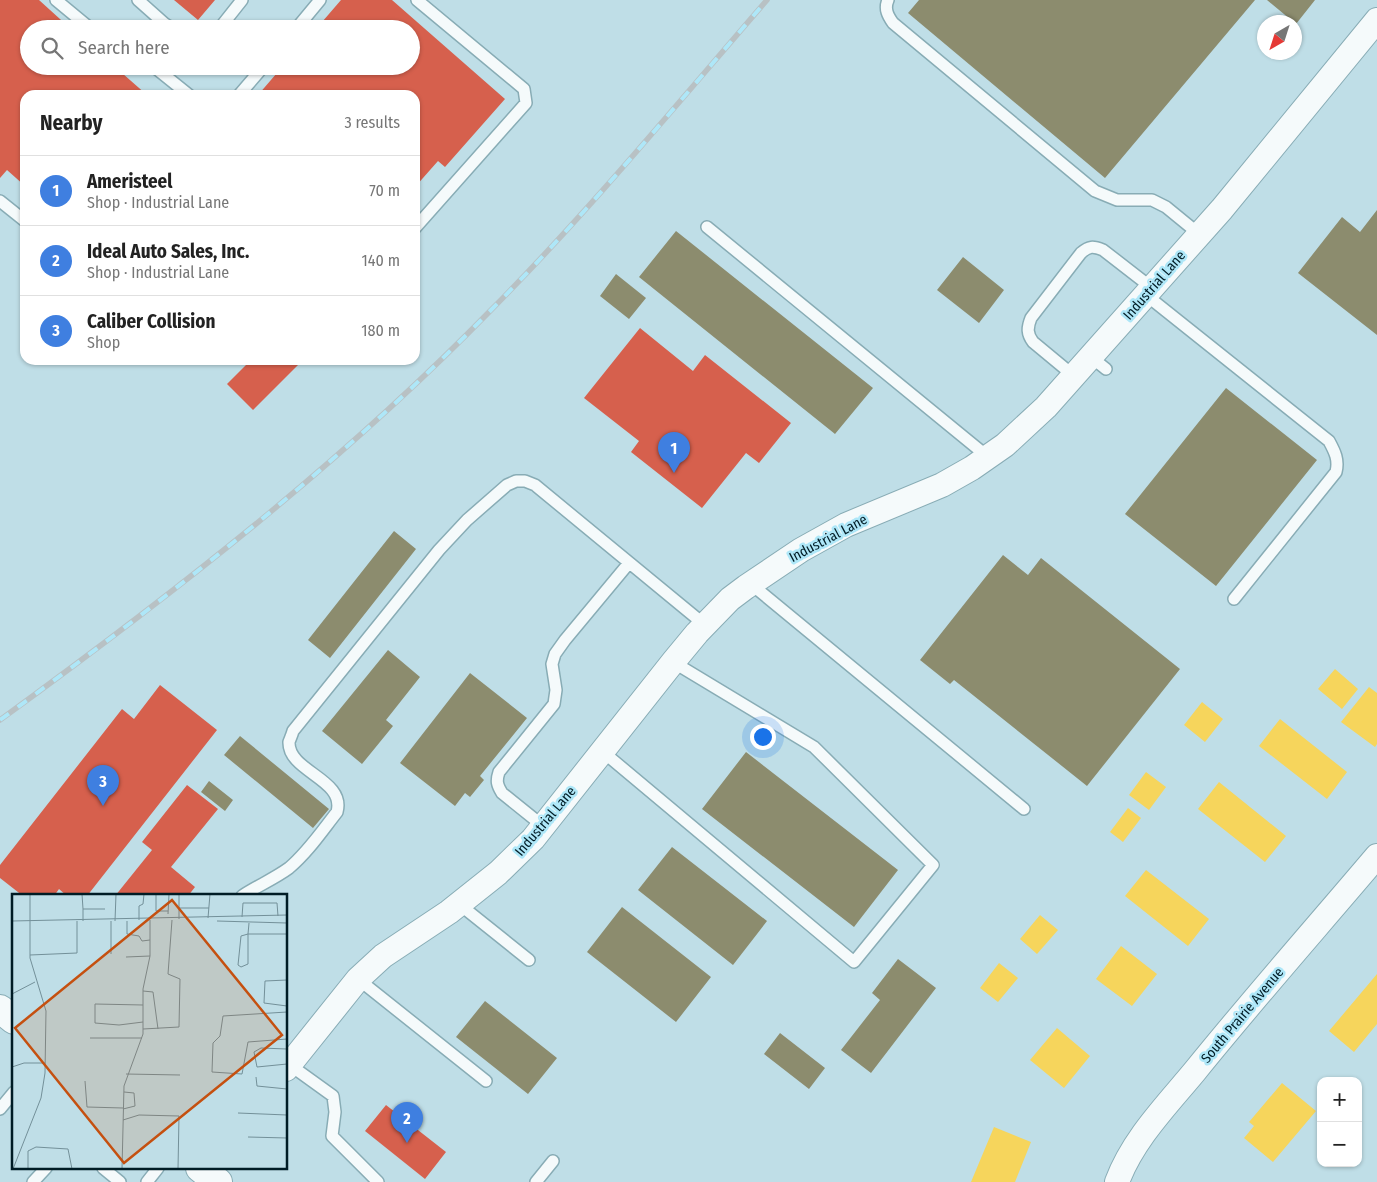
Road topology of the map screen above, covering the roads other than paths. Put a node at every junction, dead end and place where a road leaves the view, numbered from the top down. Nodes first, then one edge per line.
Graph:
1 (56, 0) edge
2 (138, 0) edge
3 (242, 0) edge
4 (320, 0) edge
5 (417, 0) edge
6 (888, 0) edge
7 (80, 20) edge
8 (160, 20) edge
9 (226, 20) edge
10 (303, 20) edge
11 (1377, 20) edge
12 (164, 75) edge
13 (256, 75) edge
14 (183, 90) edge
15 (243, 90) edge
16 (0, 200) edge
17 (20, 217) edge
18 (420, 222) edge
19 (707, 228) dead end
20 (1199, 234) junction
21 (1149, 292) junction
22 (1074, 376) junction
23 (988, 457) junction
24 (629, 563) junction
25 (751, 584) junction
26 (1234, 599) dead end
27 (705, 625) junction
28 (673, 662) junction
29 (602, 751) junction
30 (1024, 810) dead end
31 (543, 826) junction
32 (1374, 867) edge
33 (246, 894) edge
34 (459, 904) junction
35 (529, 960) dead end
36 (358, 979) junction
37 (0, 1009) edge
38 (12, 1018) edge
39 (288, 1067) edge
40 (486, 1082) dead end
41 (12, 1094) edge
42 (0, 1109) edge
43 (553, 1161) dead end
44 (44, 1170) edge
45 (105, 1170) edge
46 (156, 1170) edge
47 (33, 1182) edge
48 (120, 1182) edge
49 (146, 1182) edge
50 (378, 1182) edge
51 (536, 1182) edge
52 (1117, 1182) edge

1 - 7 lane
2 - 8 lane
3 - 9 lane
4 - 10 lane
5 - 18 lane
6 - 20 lane
11 - 20 street, Industrial Lane
12 - 14 lane
13 - 15 lane
16 - 17 lane
19 - 23 lane
20 - 21 street, Industrial Lane
21 - 22 street, Industrial Lane
21 - 22 lane
21 - 26 lane
22 - 23 street, Industrial Lane
23 - 25 street, Industrial Lane
24 - 27 lane
24 - 31 lane
24 - 33 lane
25 - 27 street, Industrial Lane
25 - 30 lane
27 - 28 street, Industrial Lane
28 - 29 street, Industrial Lane
28 - 29 lane
29 - 31 street, Industrial Lane
31 - 34 street, Industrial Lane
32 - 52 street, South Prairie Avenue
34 - 35 lane
34 - 36 street, Industrial Lane
36 - 39 street, Industrial Lane
36 - 40 lane
37 - 38 main road
39 - 50 lane
41 - 42 lane
43 - 51 lane
44 - 47 lane
45 - 48 lane
46 - 49 lane

